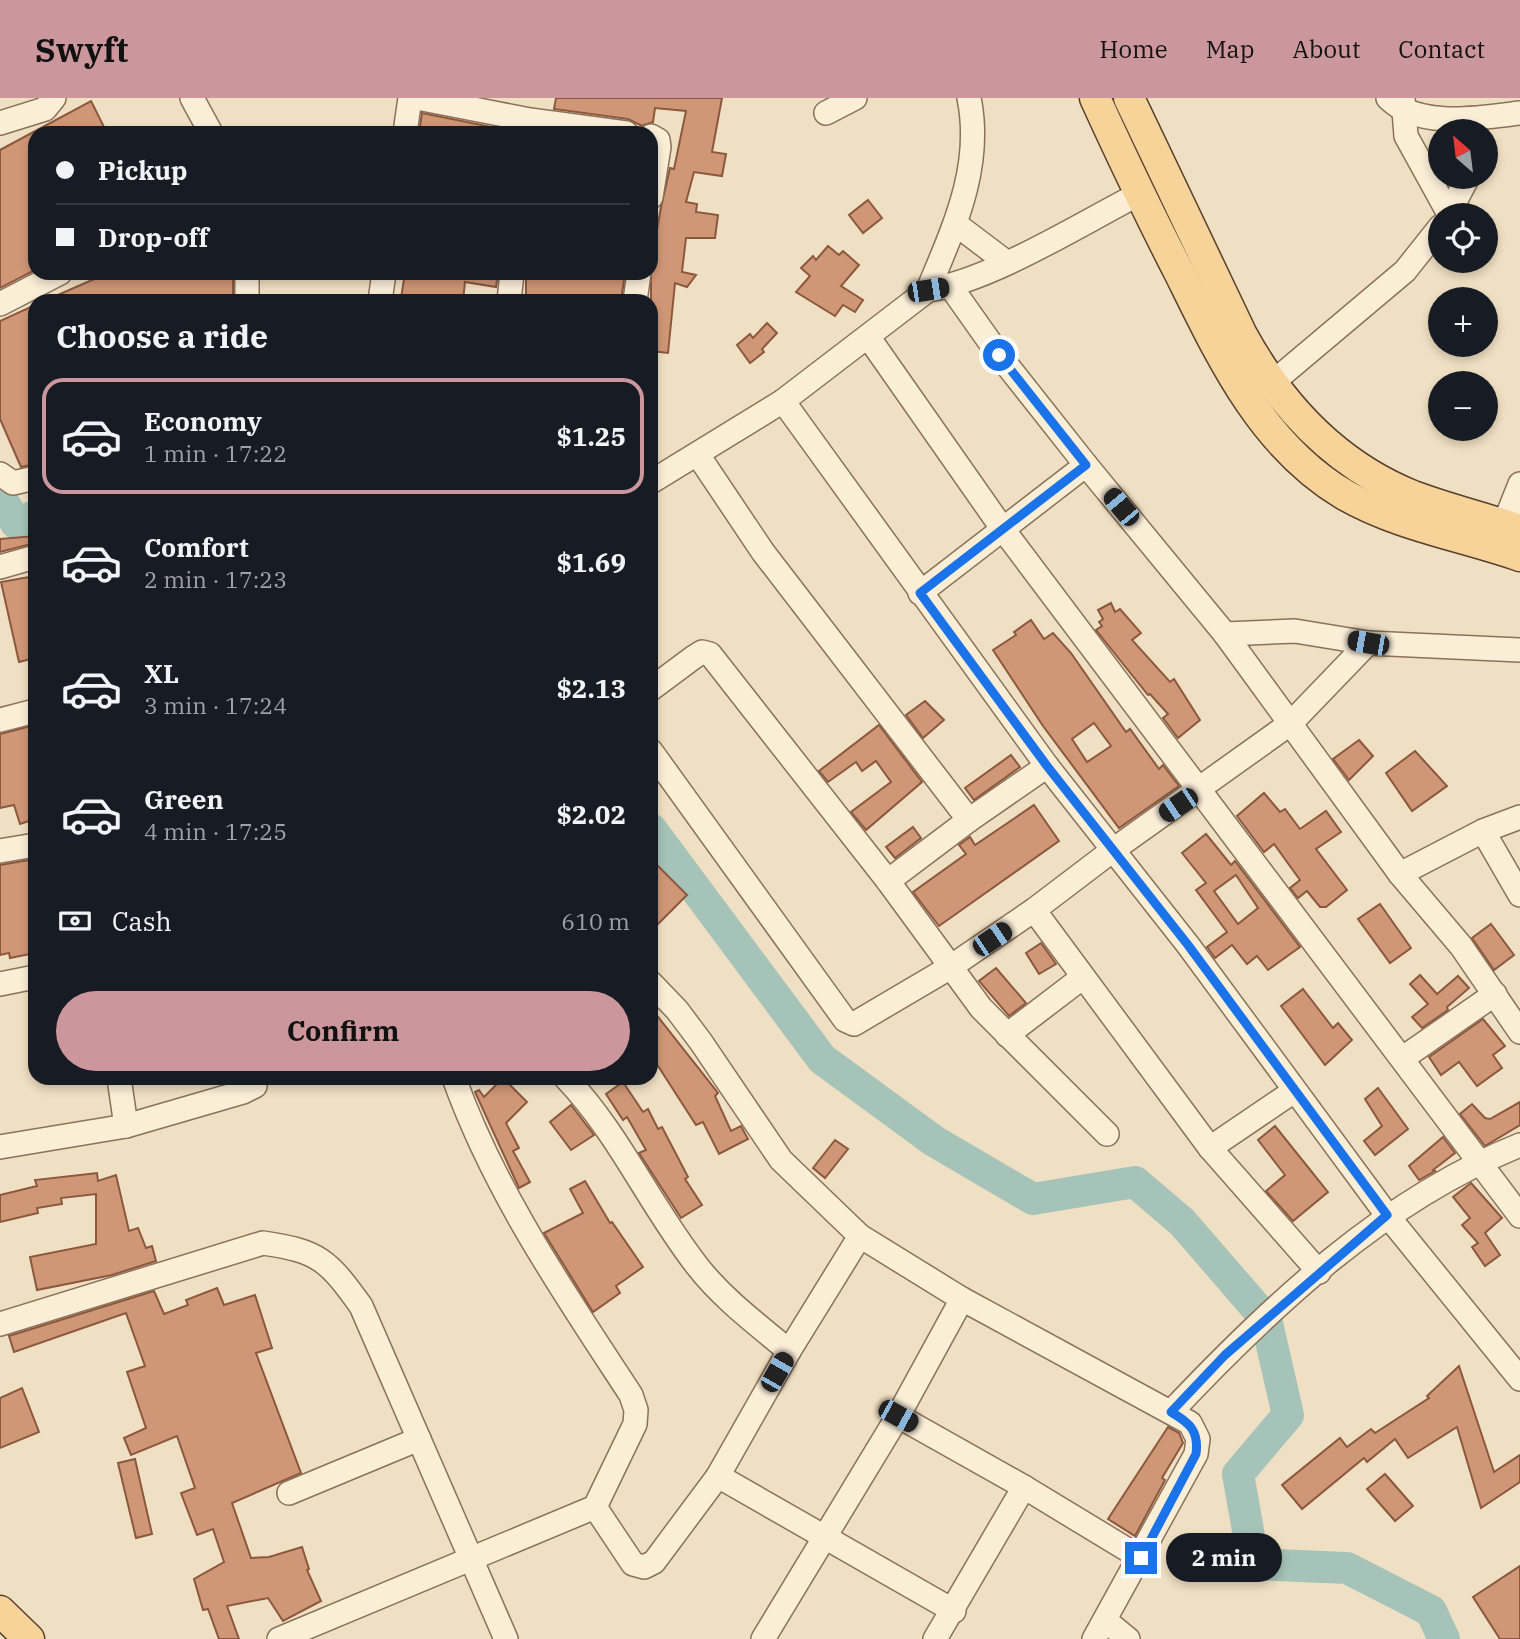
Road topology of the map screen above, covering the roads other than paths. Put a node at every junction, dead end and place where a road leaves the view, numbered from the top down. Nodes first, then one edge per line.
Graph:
1 (54, 98) edge
2 (192, 98) edge
3 (410, 98) edge
4 (417, 98) edge
5 (855, 98) edge
6 (1094, 98) edge
7 (1129, 98) edge
8 (973, 100) edge
9 (1397, 102) edge
10 (826, 113) dead end
11 (1520, 113) edge
12 (1474, 116) edge
13 (531, 117) edge
14 (0, 123) edge
15 (207, 126) edge
16 (406, 126) edge
17 (584, 126) edge
18 (1139, 194) junction
19 (1438, 203) edge
20 (957, 225) junction
21 (1428, 242) edge
22 (1006, 262) junction
23 (46, 280) edge
24 (939, 288) junction
25 (0, 304) edge
26 (869, 338) junction
27 (1272, 383) junction
28 (783, 401) junction
29 (698, 455) junction
30 (1086, 465) junction
31 (0, 474) edge
32 (658, 478) edge
33 (28, 480) edge
34 (1520, 484) edge
35 (1512, 527) edge
36 (1002, 528) junction
37 (1520, 556) edge
38 (28, 559) edge
39 (0, 567) edge
40 (920, 593) junction
41 (1225, 634) junction
42 (1368, 643) junction
43 (1520, 650) edge
44 (658, 684) edge
45 (28, 713) edge
46 (0, 720) edge
47 (1291, 723) junction
48 (658, 761) edge
49 (1047, 766) junction
50 (1200, 790) junction
51 (1520, 817) edge
52 (969, 820) junction
53 (1483, 831) junction
54 (28, 846) edge
55 (1113, 849) junction
56 (0, 851) edge
57 (1401, 874) junction
58 (888, 881) junction
59 (1520, 895) edge
60 (1034, 910) junction
61 (949, 968) junction
62 (1083, 977) junction
63 (28, 978) edge
64 (0, 984) edge
65 (658, 991) edge
66 (1495, 994) junction
67 (1520, 1032) edge
68 (1007, 1035) junction
69 (1402, 1058) junction
70 (120, 1085) edge
71 (254, 1085) edge
72 (457, 1085) edge
73 (572, 1085) edge
74 (1294, 1091) junction
75 (126, 1126) junction
76 (1107, 1134) dead end
77 (1520, 1145) edge
78 (0, 1147) edge
79 (1210, 1148) junction
80 (1478, 1162) junction
81 (1387, 1215) junction
82 (1520, 1216) edge
83 (860, 1236) junction
84 (1319, 1272) junction
85 (962, 1299) junction
86 (0, 1324) edge
87 (789, 1351) junction
88 (1520, 1379) edge
89 (1171, 1412) junction
90 (898, 1416) junction
91 (419, 1439) junction
92 (718, 1476) junction
93 (1024, 1487) junction
94 (289, 1493) dead end
95 (595, 1507) junction
96 (823, 1537) junction
97 (1141, 1558) junction
98 (474, 1559) junction
99 (0, 1611) edge
100 (954, 1611) junction
101 (1100, 1630) edge
102 (29, 1639) edge
103 (279, 1639) edge
104 (506, 1639) edge
105 (763, 1639) edge
106 (935, 1639) edge
107 (1128, 1639) edge

1 - 14 street
2 - 15 street
3 - 16 street
4 - 13 street
5 - 10 street
6 - 18 main road
7 - 27 main road
8 - 20 street
9 - 12 street
9 - 19 street
11 - 12 street
13 - 17 street
18 - 22 street
18 - 37 main road
20 - 22 street
20 - 24 street
21 - 27 street
22 - 24 street
23 - 25 street
24 - 26 street
24 - 30 street
26 - 28 street
26 - 36 street
27 - 35 main road
28 - 29 street
28 - 40 street
29 - 32 street
29 - 52 street
30 - 36 street
30 - 41 street
31 - 33 street
34 - 35 street
36 - 40 street
36 - 50 street
38 - 39 street
40 - 49 street
41 - 42 street
41 - 47 street
42 - 43 street
42 - 47 street
44 - 58 street
45 - 46 street
47 - 50 street
47 - 57 street
48 - 61 street
49 - 52 street
49 - 55 street
50 - 55 street
50 - 69 street
51 - 53 street
52 - 58 street
53 - 57 street
53 - 59 street
54 - 56 street
55 - 60 street
55 - 74 street
57 - 66 street
58 - 61 street
60 - 61 street
60 - 62 street
61 - 68 street
62 - 68 street
62 - 79 street
63 - 64 street
65 - 83 street
66 - 67 street
66 - 69 street
68 - 76 street
69 - 80 street
70 - 75 street
71 - 75 street
72 - 95 street
73 - 87 street
74 - 79 street
74 - 81 street
75 - 78 street
77 - 80 street
79 - 84 street
80 - 81 street
80 - 82 street
81 - 84 street
81 - 88 street
83 - 85 street
83 - 87 street
84 - 89 street
85 - 89 street
85 - 90 street
86 - 91 street
87 - 92 street
89 - 97 street
90 - 93 street
90 - 96 street
91 - 94 street
91 - 98 street
92 - 95 street
92 - 96 street
93 - 97 street
93 - 100 street
95 - 98 street
96 - 100 street
96 - 105 street
97 - 101 street
98 - 103 street
98 - 104 street
99 - 102 main road
100 - 106 street
101 - 107 street

